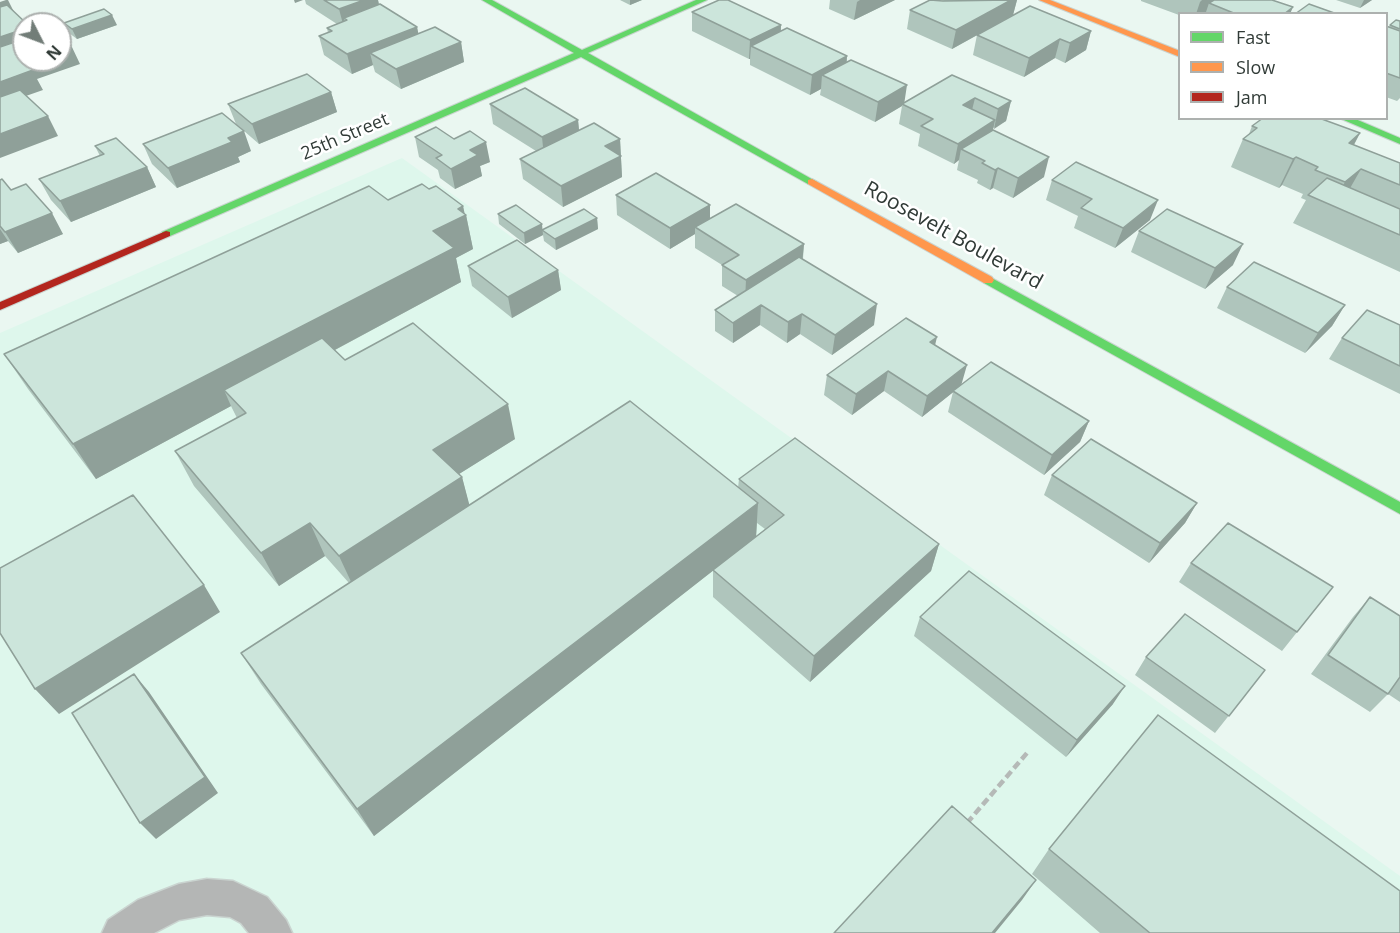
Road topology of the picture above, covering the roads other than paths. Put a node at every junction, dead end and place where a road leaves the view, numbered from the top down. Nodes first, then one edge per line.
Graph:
1 (486, 0) edge
2 (703, 0) edge
3 (1043, 0) edge
4 (582, 53) junction
5 (1178, 54) edge
6 (1349, 120) edge
7 (1400, 141) edge
8 (0, 306) edge
9 (1400, 509) edge
10 (121, 933) edge
11 (273, 933) edge

1 - 4 street, Roosevelt Boulevard
2 - 4 street, 25th Street
3 - 5 street
4 - 8 street, 25th Street
4 - 9 street, Roosevelt Boulevard
6 - 7 street
10 - 11 lane

